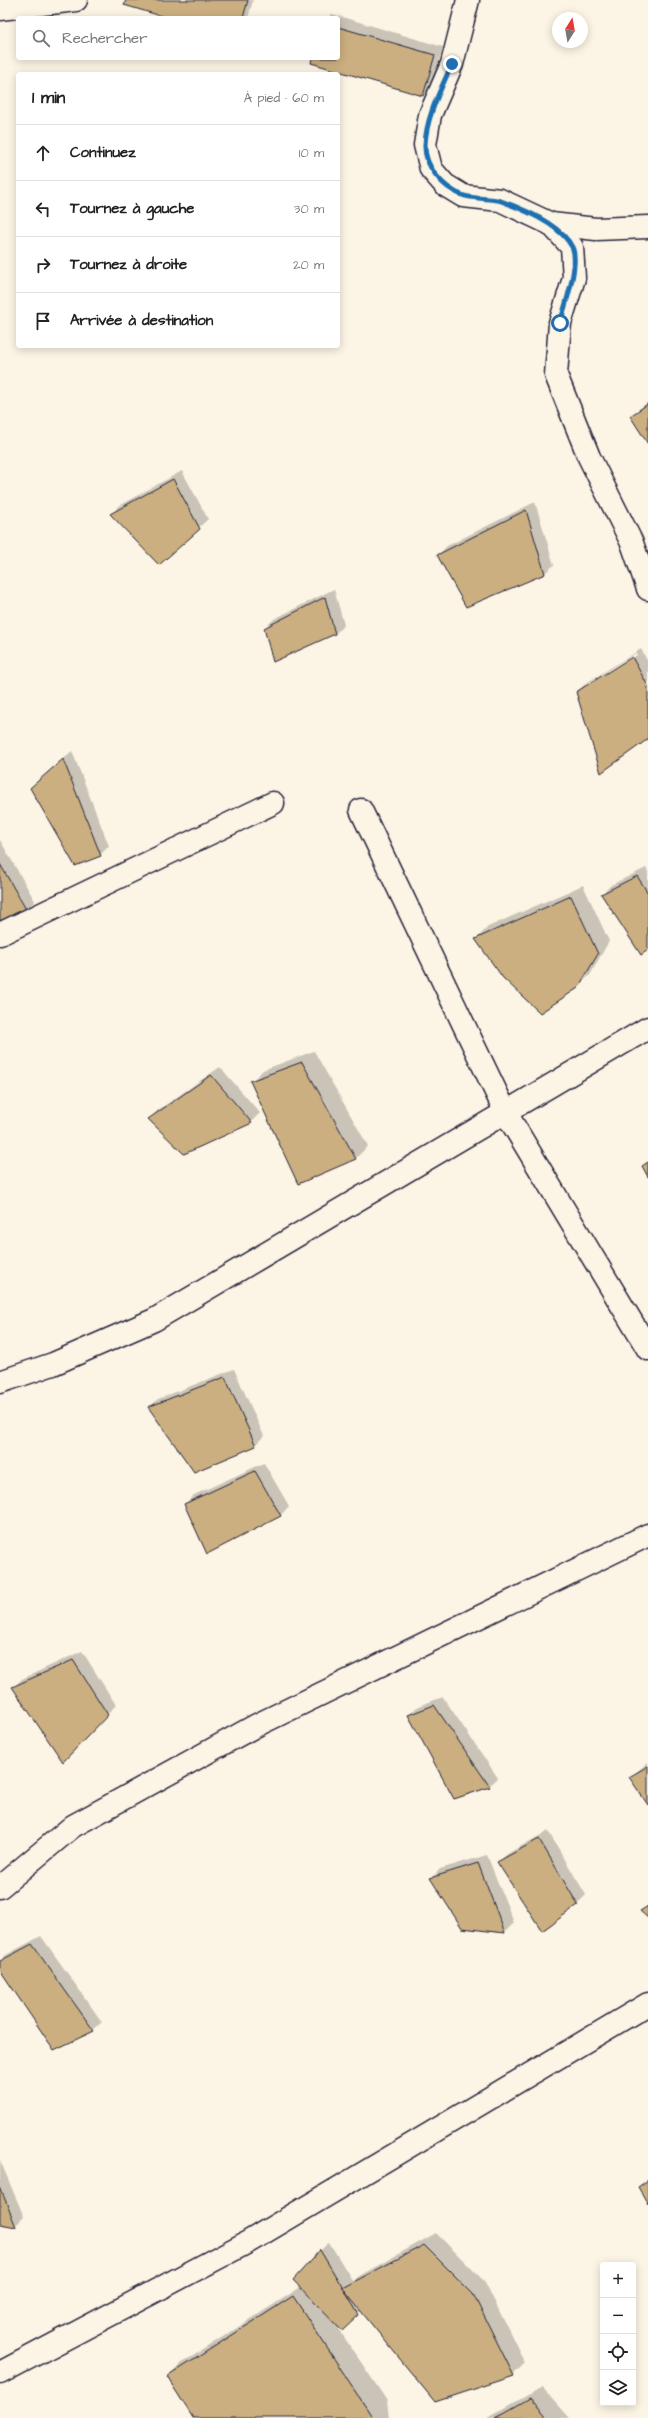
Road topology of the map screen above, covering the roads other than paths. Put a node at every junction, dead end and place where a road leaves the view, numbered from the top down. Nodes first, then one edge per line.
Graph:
1 (76, 0) edge
2 (468, 0) edge
3 (0, 9) edge
4 (551, 224) junction
5 (648, 227) edge
6 (648, 589) edge
7 (273, 803) dead end
8 (361, 810) dead end
9 (0, 934) edge
10 (648, 1028) edge
11 (506, 1113) junction
12 (648, 1349) edge
13 (0, 1382) edge
14 (648, 1535) edge
15 (0, 1887) edge
16 (648, 2004) edge
17 (0, 2373) edge

1 - 3 street
2 - 4 street
4 - 5 street
4 - 6 street
7 - 9 street
8 - 11 street
10 - 11 street
11 - 12 street
11 - 13 street
14 - 15 street
16 - 17 street

